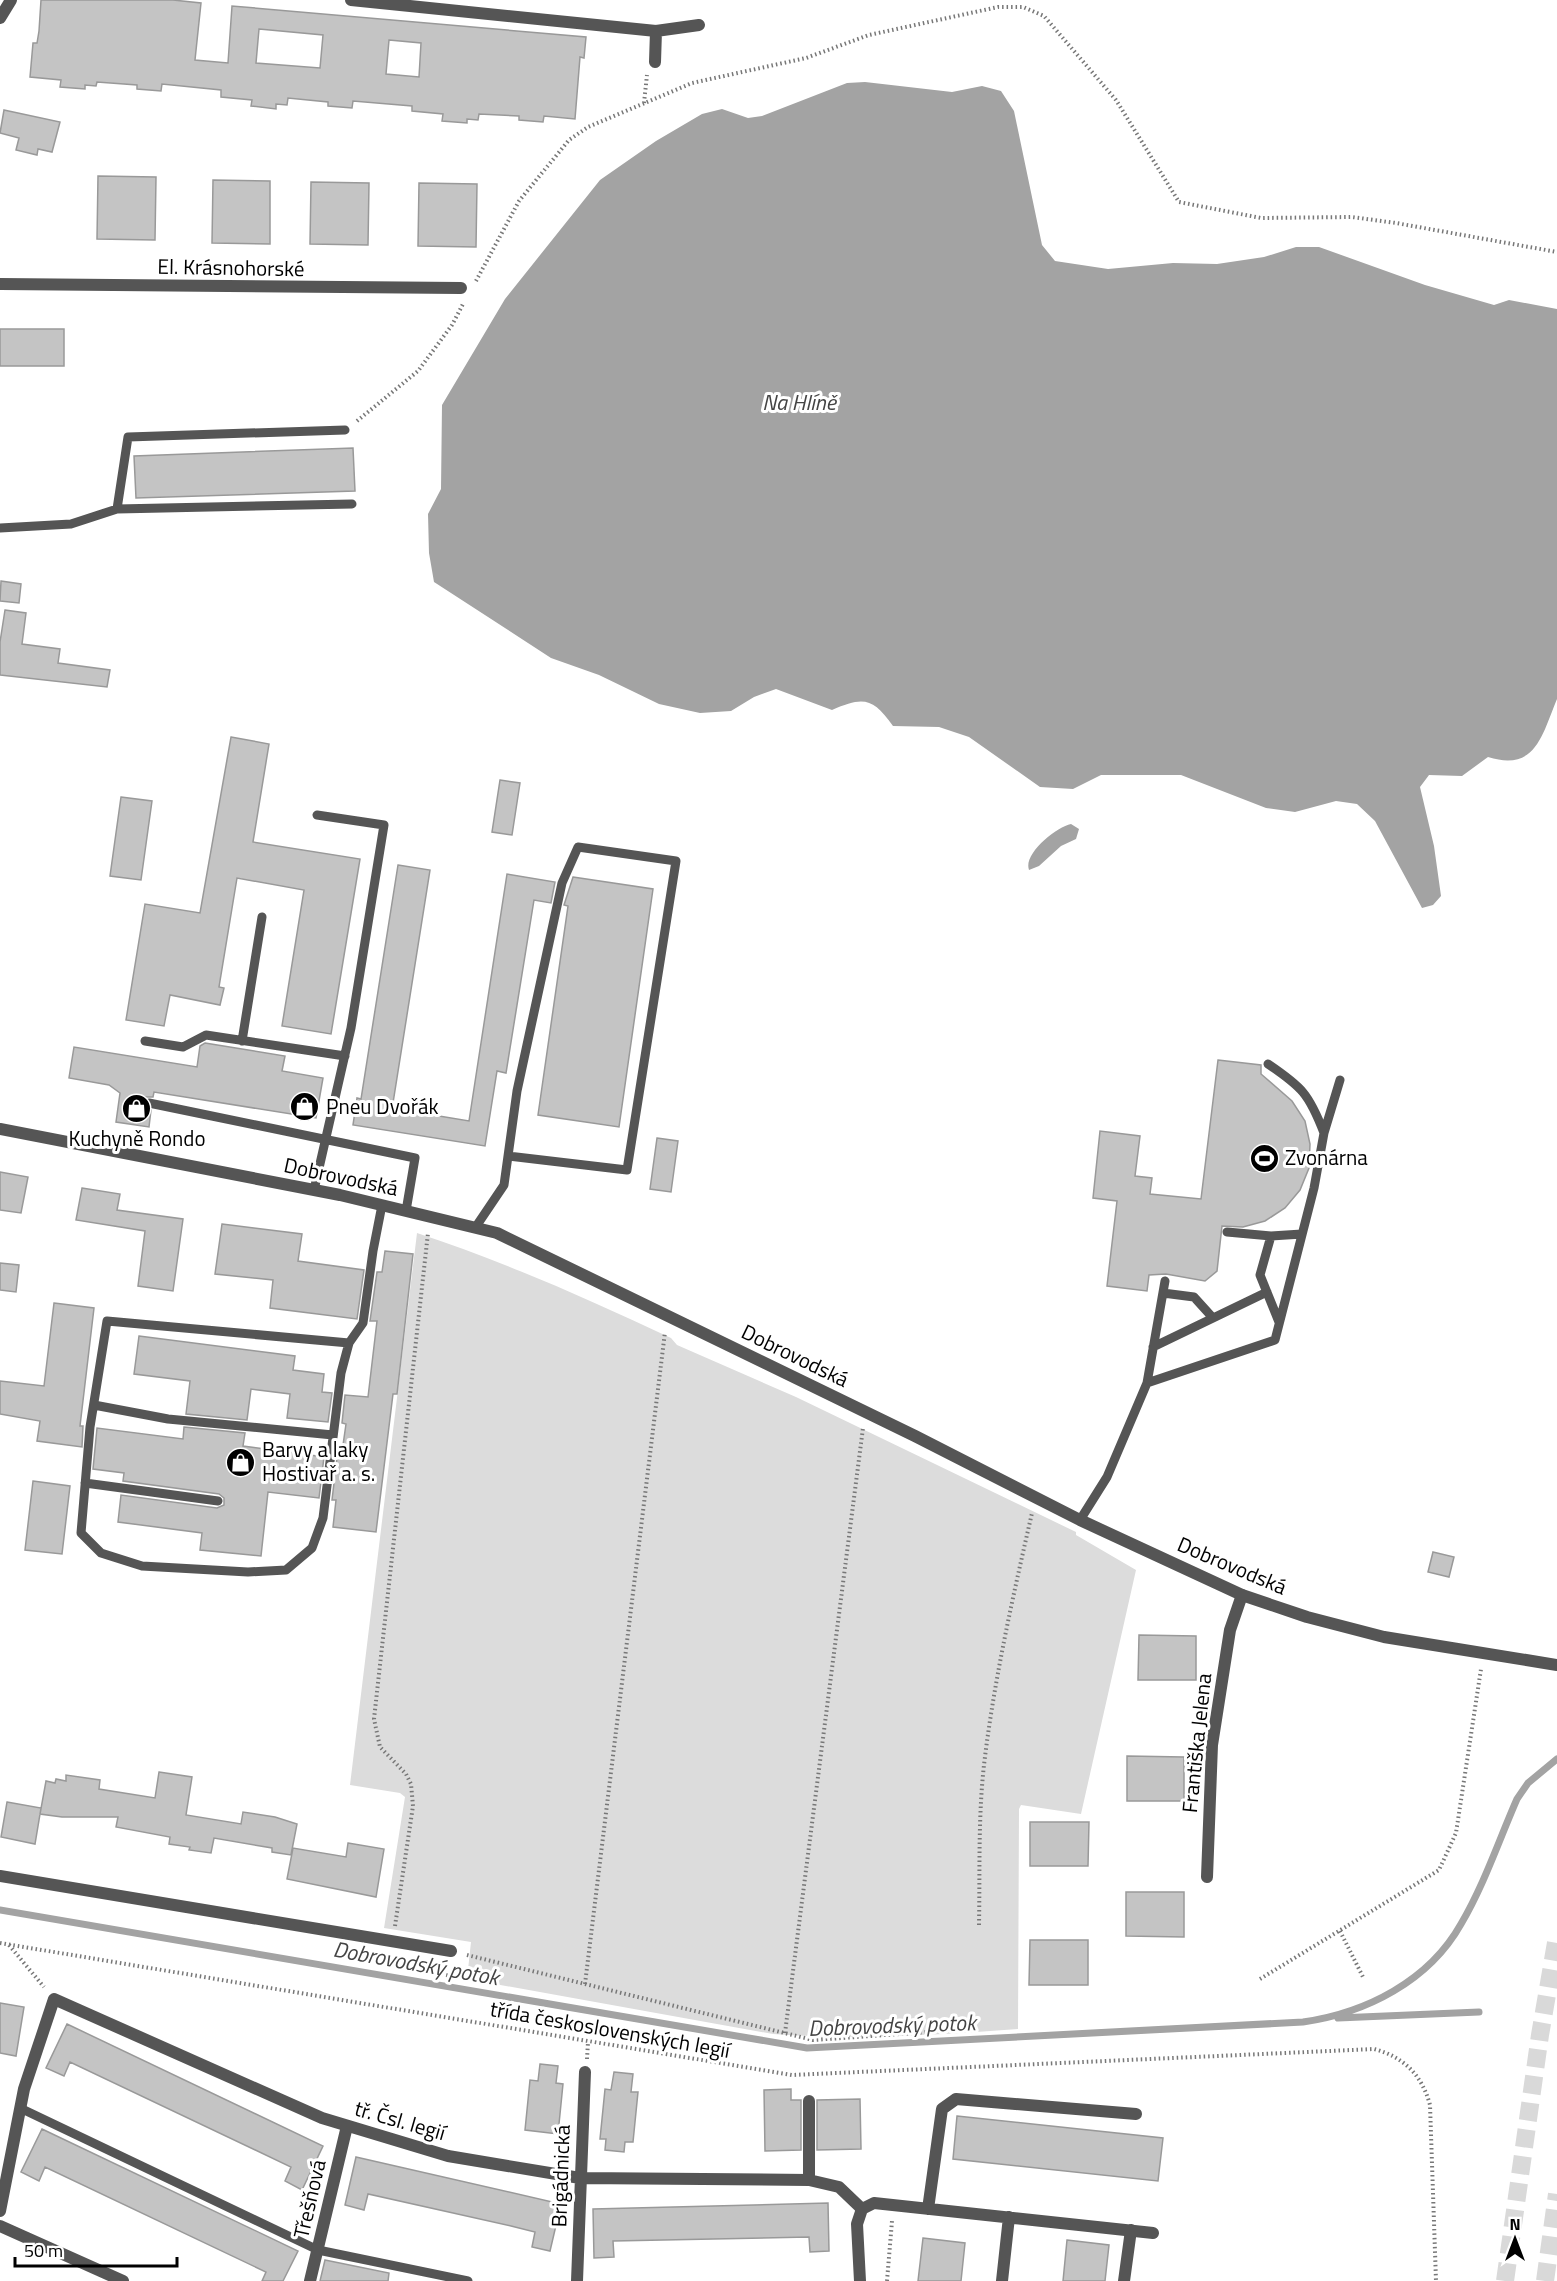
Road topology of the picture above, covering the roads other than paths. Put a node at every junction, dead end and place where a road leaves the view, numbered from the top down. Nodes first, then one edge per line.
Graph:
1 (11, 0) edge
2 (351, 0) edge
3 (0, 18) edge
4 (699, 26) dead end
5 (656, 31) junction
6 (655, 62) dead end
7 (0, 284) edge
8 (467, 291) road end
9 (345, 430) road end
10 (352, 504) dead end
11 (117, 509) junction
12 (0, 528) edge
13 (317, 816) dead end
14 (262, 917) dead end
15 (145, 1041) dead end
16 (242, 1041) junction
17 (345, 1056) junction
18 (1268, 1064) dead end
19 (1340, 1080) dead end
20 (149, 1103) dead end
21 (0, 1129) edge
22 (1324, 1133) junction
23 (326, 1138) junction
24 (508, 1156) junction
25 (315, 1190) junction
26 (382, 1205) junction
27 (406, 1211) junction
28 (476, 1228) junction
29 (1227, 1232) dead end
30 (1302, 1234) junction
31 (1270, 1236) junction
32 (1165, 1281) dead end
33 (1267, 1292) junction
34 (1162, 1293) junction
35 (1214, 1318) junction
36 (1280, 1322) junction
37 (349, 1342) junction
38 (1153, 1347) junction
39 (1147, 1383) junction
40 (94, 1405) junction
41 (333, 1435) junction
42 (85, 1483) junction
43 (218, 1501) dead end
44 (1080, 1520) junction
45 (1242, 1595) junction
46 (1557, 1665) edge
47 (0, 1876) edge
48 (1207, 1877) dead end
49 (452, 1951) road end
50 (585, 2072) dead end
51 (809, 2101) dead end
52 (20, 2108) junction
53 (1136, 2114) dead end
54 (347, 2126) junction
55 (580, 2178) junction
56 (809, 2180) junction
57 (862, 2209) junction
58 (928, 2209) junction
59 (0, 2211) edge
60 (1009, 2217) junction
61 (0, 2226) edge
62 (1131, 2230) junction
63 (1153, 2233) dead end
64 (318, 2250) junction
65 (123, 2281) edge
66 (310, 2281) edge
67 (468, 2281) edge
68 (577, 2281) edge
69 (860, 2281) edge
70 (1002, 2281) edge
71 (1124, 2281) edge

1 - 3 street
2 - 5 street
4 - 5 street
5 - 6 street
7 - 8 street, El. Krásnohorské
9 - 11 lane
10 - 11 lane
11 - 12 lane
13 - 17 lane
14 - 16 lane
15 - 16 lane
16 - 17 lane
17 - 23 lane
18 - 22 lane
19 - 22 lane
20 - 23 lane
21 - 25 street, Dobrovodská
22 - 30 lane
23 - 25 lane
23 - 27 lane
24 - 24 lane
24 - 28 lane
25 - 26 street, Dobrovodská
26 - 27 street, Dobrovodská
26 - 37 lane
27 - 28 street, Dobrovodská
28 - 44 street, Dobrovodská
29 - 31 lane
30 - 31 lane
30 - 36 lane
31 - 33 lane
32 - 34 lane
33 - 35 lane
33 - 36 lane
34 - 35 lane
34 - 38 lane
35 - 38 lane
36 - 39 lane
37 - 40 lane
37 - 41 lane
38 - 39 lane
39 - 44 lane
40 - 41 lane
40 - 42 lane
41 - 42 lane
42 - 43 lane
44 - 45 street, Dobrovodská
45 - 46 street, Dobrovodská
45 - 48 street, Františka Jelena
47 - 49 street
50 - 55 street, Brigádnická
51 - 56 street
52 - 54 street, tř. Čsl. legií
52 - 59 street
52 - 64 lane
53 - 58 street
54 - 55 street, tř. Čsl. legií
54 - 64 street, Třešňová
55 - 56 street, tř. Čsl. legií
55 - 68 street, Brigádnická
56 - 57 street, tř. Čsl. legií
57 - 58 street
57 - 69 street
58 - 60 street
60 - 62 street
60 - 70 street
61 - 65 street
62 - 63 street
62 - 71 street
64 - 66 street, Třešňová
64 - 67 lane

